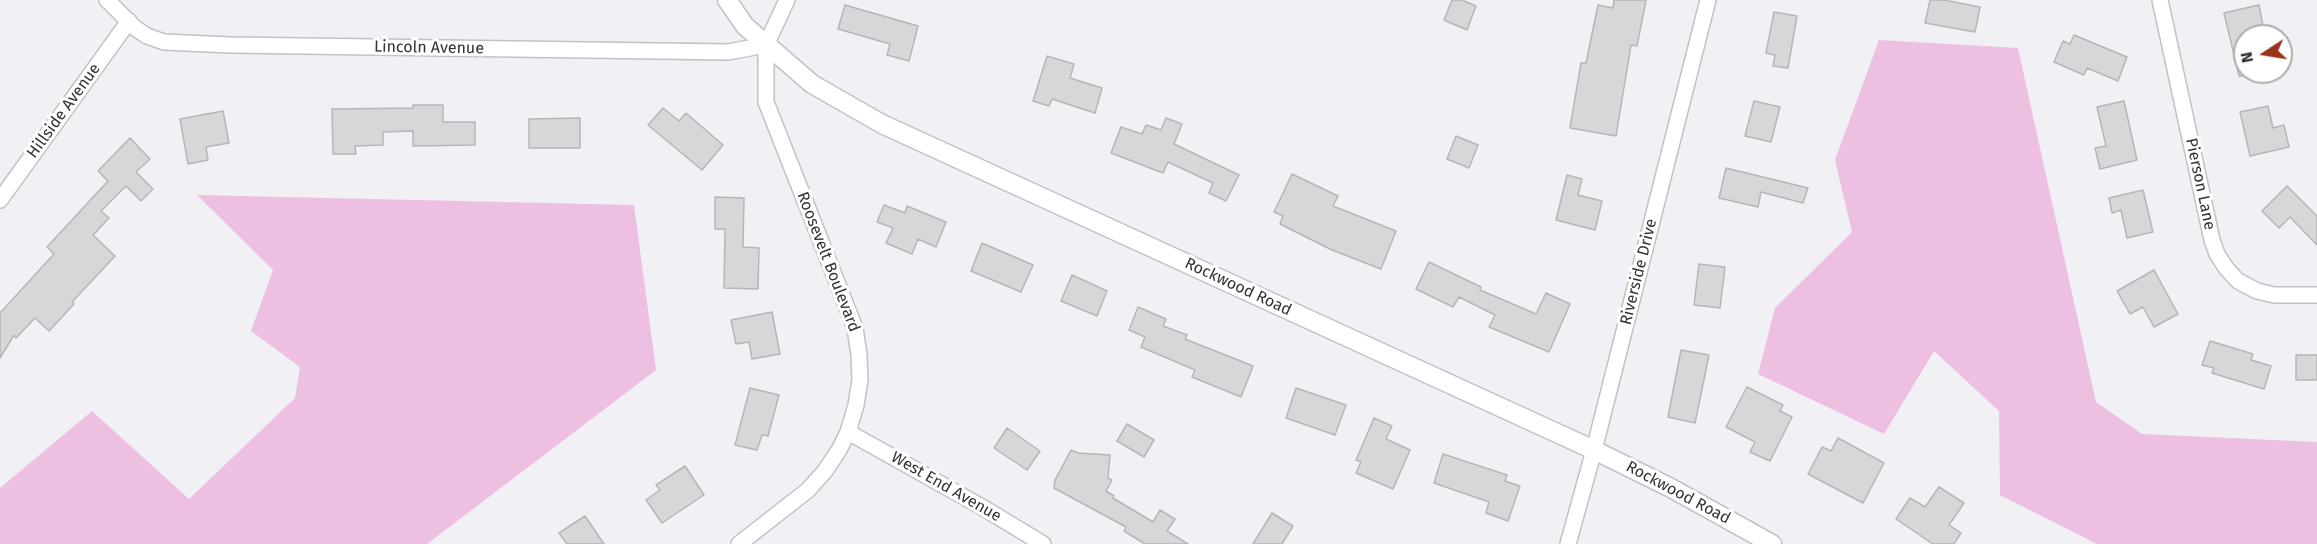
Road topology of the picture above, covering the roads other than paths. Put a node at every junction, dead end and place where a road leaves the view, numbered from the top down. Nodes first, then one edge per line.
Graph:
1 (106, 0) edge
2 (727, 0) edge
3 (786, 0) edge
4 (1708, 0) edge
5 (2160, 0) edge
6 (129, 21) junction
7 (766, 45) junction
8 (0, 200) edge
9 (2317, 296) edge
10 (848, 432) junction
11 (1594, 450) junction
12 (738, 544) edge
13 (1043, 544) edge
14 (1568, 544) edge
15 (1772, 544) edge

1 - 6 street, Lincoln Avenue
2 - 7 street, Rockwood Road
3 - 7 street
4 - 11 street, Riverside Drive
5 - 9 street, Pierson Lane
6 - 7 street, Lincoln Avenue
6 - 8 street, Hillside Avenue
7 - 10 street, Roosevelt Boulevard
7 - 11 street, Rockwood Road
10 - 12 street, Roosevelt Boulevard
10 - 13 street, West End Avenue
11 - 14 street, Riverside Drive
11 - 15 street, Rockwood Road

